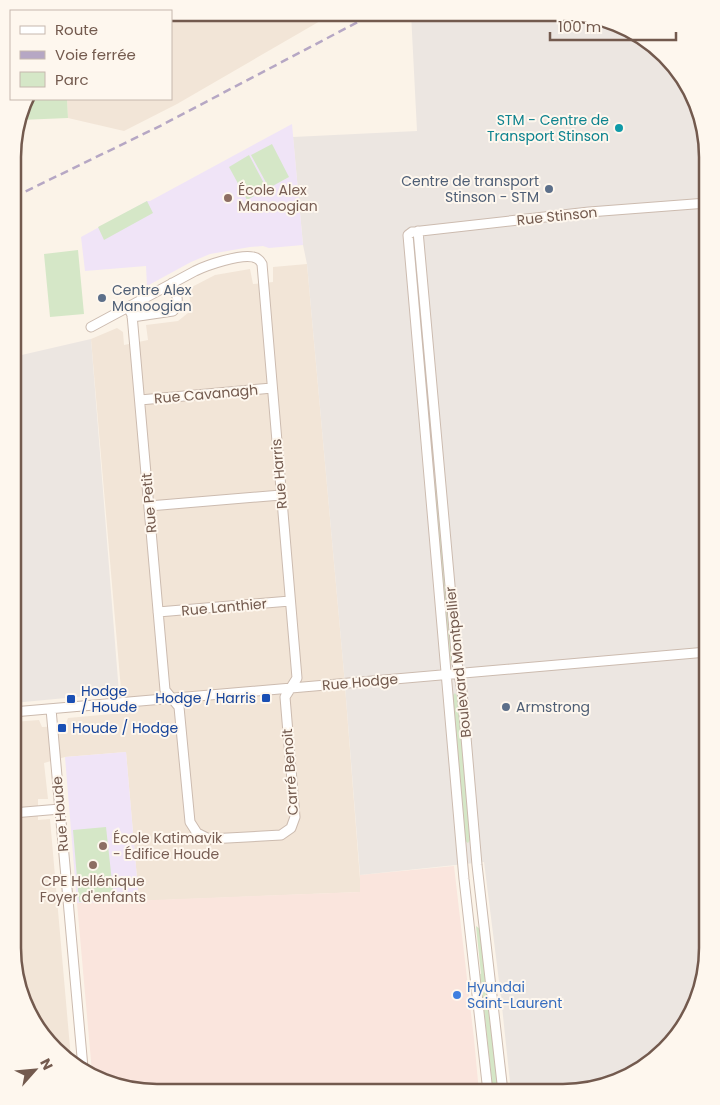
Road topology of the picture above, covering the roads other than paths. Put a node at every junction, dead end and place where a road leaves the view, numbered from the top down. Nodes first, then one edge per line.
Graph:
1 (699, 204) edge
2 (418, 231) junction
3 (408, 235) joint
4 (172, 283) junction
5 (128, 307) junction
6 (132, 316) junction
7 (91, 327) dead end
8 (272, 388) junction
9 (140, 400) junction
10 (281, 495) junction
11 (149, 506) junction
12 (290, 601) junction
13 (158, 612) junction
14 (698, 653) edge
15 (459, 674) junction
16 (447, 675) junction
17 (291, 688) junction
18 (172, 698) junction
19 (51, 708) junction
20 (21, 711) edge
21 (60, 809) junction
22 (21, 812) edge
23 (82, 1062) edge
24 (487, 1084) edge
25 (502, 1084) edge

1 - 2 street, Rue Stinson
2 - 3 street, Rue Stinson
2 - 15 street, Boulevard Montpellier
3 - 16 street, Boulevard Montpellier
4 - 5 street
4 - 6 street
4 - 8 street, Rue Harris
5 - 6 street, Rue Petit
5 - 7 street
6 - 9 street, Rue Petit
8 - 9 street, Rue Cavanagh
8 - 10 street, Rue Harris
9 - 11 street, Rue Petit
10 - 11 street
10 - 12 street, Rue Harris
11 - 13 street, Rue Petit
12 - 13 street, Rue Lanthier
12 - 17 street, Rue Harris
13 - 18 street, Rue Petit
14 - 15 street, Rue Hodge
15 - 16 street, Rue Hodge
15 - 25 street, Boulevard Montpellier
16 - 17 street, Rue Hodge
16 - 24 street, Boulevard Montpellier
17 - 18 street, Rue Hodge
17 - 18 street, Carré Benoit
18 - 19 street, Rue Hodge
19 - 20 street, Rue Hodge
19 - 21 street, Rue Houde
21 - 22 street
21 - 23 street, Rue Houde

